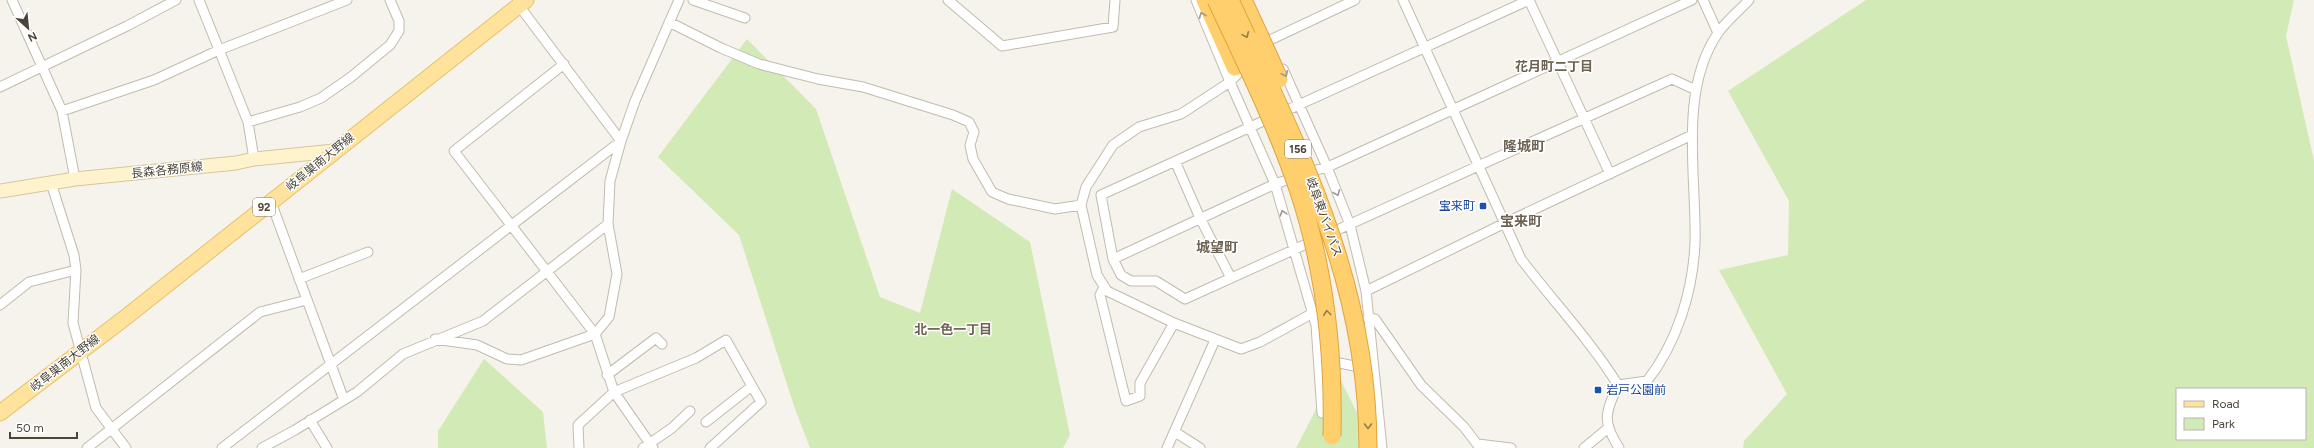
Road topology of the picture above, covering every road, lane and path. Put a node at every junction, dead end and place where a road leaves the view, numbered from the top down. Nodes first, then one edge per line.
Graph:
1 (12, 0) edge
2 (176, 0) edge
3 (199, 0) edge
4 (347, 0) edge
5 (390, 0) edge
6 (678, 0) edge
7 (693, 0) edge
8 (948, 0) edge
9 (1115, 0) edge
10 (1196, 0) edge
11 (1205, 0) edge
12 (1216, 0) edge
13 (1230, 0) edge
14 (1243, 0) edge
15 (1252, 0) edge
16 (1355, 0) edge
17 (1402, 0) edge
18 (1692, 0) edge
19 (1703, 0) edge
20 (1747, 1) edge
21 (520, 2) edge
22 (745, 18) dead end
23 (669, 22) junction
24 (1718, 33) junction
25 (1265, 39) junction
26 (1424, 48) junction
27 (219, 50) junction
28 (1558, 62) junction
29 (564, 64) junction
30 (41, 66) junction
31 (1233, 75) junction
32 (0, 87) edge
33 (1696, 90) junction
34 (1299, 105) junction
35 (1453, 110) junction
36 (62, 111) junction
37 (1584, 118) junction
38 (248, 122) junction
39 (1250, 127) junction
40 (1692, 135) junction
41 (621, 141) junction
42 (334, 150) junction
43 (254, 159) junction
44 (1175, 161) junction
45 (1478, 164) junction
46 (1327, 167) junction
47 (1610, 174) junction
48 (76, 179) junction
49 (51, 183) junction
50 (1275, 184) junction
51 (0, 191) edge
52 (271, 202) junction
53 (1081, 205) junction
54 (1200, 218) junction
55 (1505, 223) junction
56 (608, 224) junction
57 (1350, 224) junction
58 (512, 226) junction
59 (1294, 250) junction
60 (368, 252) dead end
61 (1113, 259) junction
62 (76, 270) junction
63 (546, 270) junction
64 (1321, 277) junction
65 (1231, 278) junction
66 (299, 279) junction
67 (1104, 287) junction
68 (1366, 291) junction
69 (307, 300) junction
70 (1352, 304) junction
71 (0, 305) edge
72 (1313, 313) junction
73 (1368, 318) junction
74 (1174, 323) junction
75 (595, 334) junction
76 (435, 339) junction
77 (1215, 340) junction
78 (662, 344) dead end
79 (80, 350) junction
80 (1319, 359) junction
81 (331, 364) junction
82 (1373, 369) junction
83 (607, 376) junction
84 (1618, 385) junction
85 (752, 386) junction
86 (614, 392) junction
87 (344, 400) junction
88 (2, 407) edge
89 (690, 411) dead end
90 (1322, 413) dead end
91 (310, 420) junction
92 (706, 422) dead end
93 (112, 429) junction
94 (1607, 429) junction
95 (1175, 432) junction
96 (1332, 442) edge
97 (649, 446) edge
98 (1479, 446) edge
99 (87, 448) edge
100 (126, 448) edge
101 (222, 448) edge
102 (262, 448) edge
103 (327, 448) edge
104 (579, 448) edge
105 (710, 448) edge
106 (1167, 448) edge
107 (1200, 448) edge
108 (1368, 448) edge
109 (1382, 448) edge
110 (1511, 448) edge
111 (1584, 448) edge
112 (1619, 448) edge

1 - 30 street
2 - 30 street
3 - 27 street
4 - 27 street
5 - 38 street
6 - 23 street
7 - 22 street
8 - 9 street
31 -> 10 street
11 - 31 highway, 156
12 - 64 highway, 岐阜東バイパス / 156, bridge
13 -> 70 highway, 岐阜東バイパス / 156, bridge
14 - 25 highway, 156
15 - 25 street
16 - 25 street
17 - 26 street
18 - 28 street
19 - 24 street
20 - 24 street
21 - 29 street
21 - 42 main road, 岐阜巣南大野線 / 92
23 - 41 street
23 - 53 street
24 - 33 street
25 - 31 street
25 -> 34 street
25 - 70 highway, 156, bridge
26 - 28 street
26 - 34 street
26 - 35 street
27 - 36 street
27 - 38 street
28 - 35 street
28 - 37 street
29 - 41 street
29 - 58 street
30 - 32 street
30 - 36 street
31 - 39 street
31 - 53 street
31 - 64 highway, 156
33 - 37 street
33 - 40 street
34 - 39 street
34 - 46 street
35 - 45 street
35 - 46 street
36 - 48 street
37 - 45 street
37 - 47 street
38 - 43 street
39 - 44 street
39 - 50 street
40 - 47 street
40 - 84 street
41 - 56 street
41 - 58 street
42 - 43 main road, 長森各務原線
42 - 52 main road, 岐阜巣南大野線 / 92
43 - 48 main road, 長森各務原線
44 - 54 street
44 - 61 street
45 - 55 street
45 - 57 street
46 - 50 street
46 -> 57 street
47 - 55 street
48 - 49 main road, 長森各務原線
49 - 51 main road, 長森各務原線
49 - 62 street
50 - 54 street
59 -> 50 street
52 - 66 street
52 - 79 main road, 岐阜巣南大野線 / 92
53 - 67 street
54 - 61 street
54 - 65 street
55 - 68 street
55 - 84 street
56 - 63 street
56 - 75 street
57 - 59 street
57 - 68 street
58 - 63 street
58 - 81 street
59 - 65 street
59 - 72 street
60 - 66 street
61 - 65 street
62 - 71 street
62 - 79 street
63 - 75 street
63 - 76 street
96 -> 64 highway, 岐阜東バイパス / 156, bridge
66 - 69 street
67 - 74 street
67 - 74 street
68 - 73 street
69 - 81 street
69 - 93 street
70 -> 108 highway, 岐阜東バイパス / 156, bridge
72 - 77 street
72 - 80 street
73 - 82 street
73 - 98 street
74 - 77 street
75 - 76 street
75 - 83 street
76 - 87 street
77 - 95 street
78 - 83 street
79 - 88 main road, 岐阜巣南大野線 / 92
79 - 93 street
80 - 82 street
80 - 90 street
81 - 87 street
81 - 101 street
82 - 109 street
83 - 86 street
84 - 94 street
85 - 86 street
85 - 92 street
85 - 105 street
86 - 97 street
86 - 104 street
87 - 91 street
89 - 97 street
91 - 102 street
91 - 103 street
93 - 99 street
93 - 100 street
94 - 111 street
94 - 112 street
95 - 106 street
95 - 107 street
98 - 110 street

